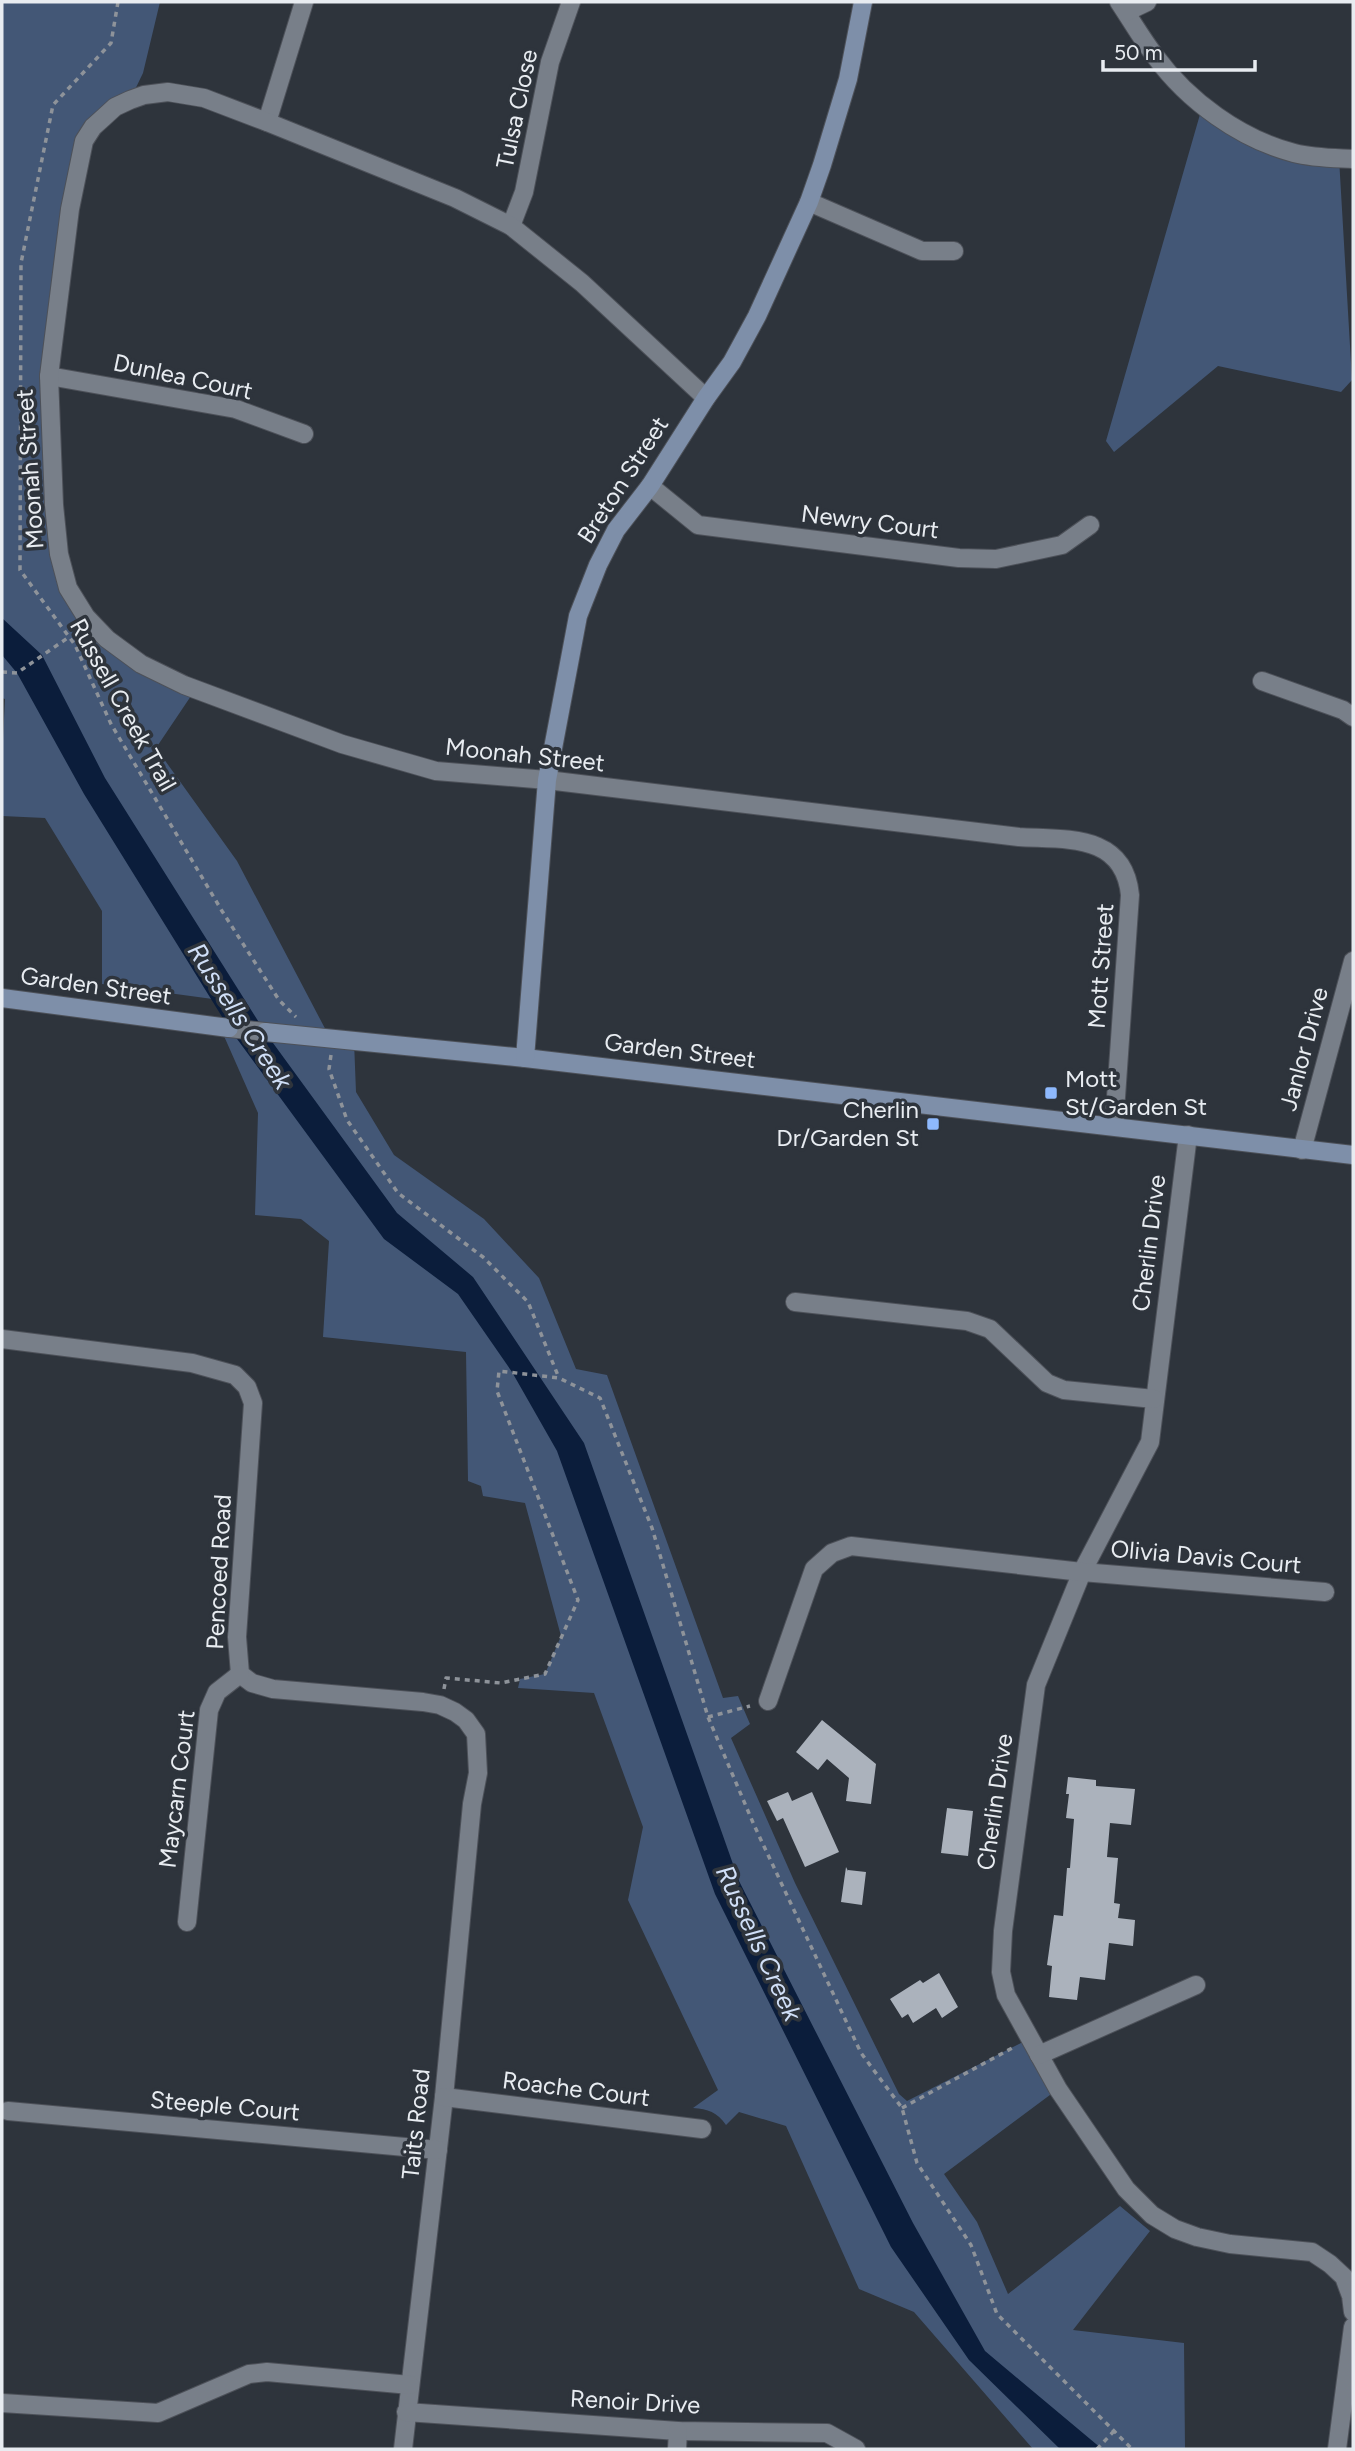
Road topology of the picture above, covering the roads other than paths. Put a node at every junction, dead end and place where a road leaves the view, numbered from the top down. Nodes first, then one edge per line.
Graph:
1 (304, 2) edge
2 (570, 2) edge
3 (863, 2) edge
4 (1147, 2) edge
5 (1123, 7) edge
6 (267, 122) junction
7 (1353, 159) edge
8 (808, 202) junction
9 (511, 226) junction
10 (954, 251) dead end
11 (49, 376) junction
12 (706, 398) junction
13 (304, 433) dead end
14 (650, 485) junction
15 (1090, 525) dead end
16 (1262, 681) dead end
17 (1353, 717) edge
18 (547, 780) junction
19 (1075, 841) joint
20 (1353, 961) edge
21 (2, 998) edge
22 (525, 1058) junction
23 (1114, 1126) junction
24 (1188, 1135) junction
25 (1302, 1150) junction
26 (1353, 1155) edge
27 (795, 1302) dead end
28 (2, 1339) edge
29 (1154, 1399) junction
30 (1082, 1572) junction
31 (1325, 1592) dead end
32 (240, 1674) junction
33 (768, 1701) road end
34 (472, 1804) joint
35 (187, 1922) dead end
36 (1196, 1985) dead end
37 (1039, 2055) junction
38 (444, 2097) junction
39 (8, 2111) dead end
40 (702, 2129) dead end
41 (438, 2150) junction
42 (1349, 2275) edge
43 (1353, 2312) edge
44 (1353, 2327) edge
45 (410, 2385) junction
46 (2, 2403) edge
47 (407, 2413) junction
48 (678, 2431) junction
49 (403, 2449) edge
50 (677, 2449) edge
51 (856, 2449) edge
52 (1337, 2449) edge

1 - 6 street
2 - 9 street, Tulsa Close
3 - 8 street, Breton Street
4 - 5 street
5 - 7 street
6 - 9 street, Moonah Street
6 - 11 street, Moonah Street
8 - 10 street
8 - 12 street, Breton Street
9 - 12 street, Moonah Street
11 - 13 street, Dunlea Court
11 - 18 street, Moonah Street
12 - 14 street, Breton Street
14 - 15 street, Newry Court
14 - 18 street, Breton Street
16 - 17 street
18 - 19 street, Moonah Street
18 - 22 street, Breton Street
19 - 23 street, Mott Street
20 - 25 street, Janlor Drive
21 - 22 street, Garden Street
22 - 23 street, Garden Street
23 - 24 street, Garden Street
24 - 25 street, Garden Street
24 - 29 street, Cherlin Drive
25 - 26 street, Garden Street
27 - 29 street
28 - 32 street, Pencoed Road
29 - 30 street, Cherlin Drive
30 - 31 street, Olivia Davis Court
30 - 33 street, Olivia Davis Court
30 - 37 street, Cherlin Drive
32 - 34 street, Pencoed Road
32 - 35 street, Maycarn Court
34 - 38 street, Taits Road
36 - 37 street
37 - 42 street, Cherlin Drive
38 - 40 street, Roache Court
38 - 41 street, Taits Road
39 - 41 street, Steeple Court
41 - 45 street, Taits Road
42 - 43 street, Cherlin Drive
44 - 52 street
45 - 46 street
45 - 47 street, Taits Road
47 - 48 street, Renoir Drive
47 - 49 street, Taits Road
48 - 50 street
48 - 51 street, Renoir Drive

